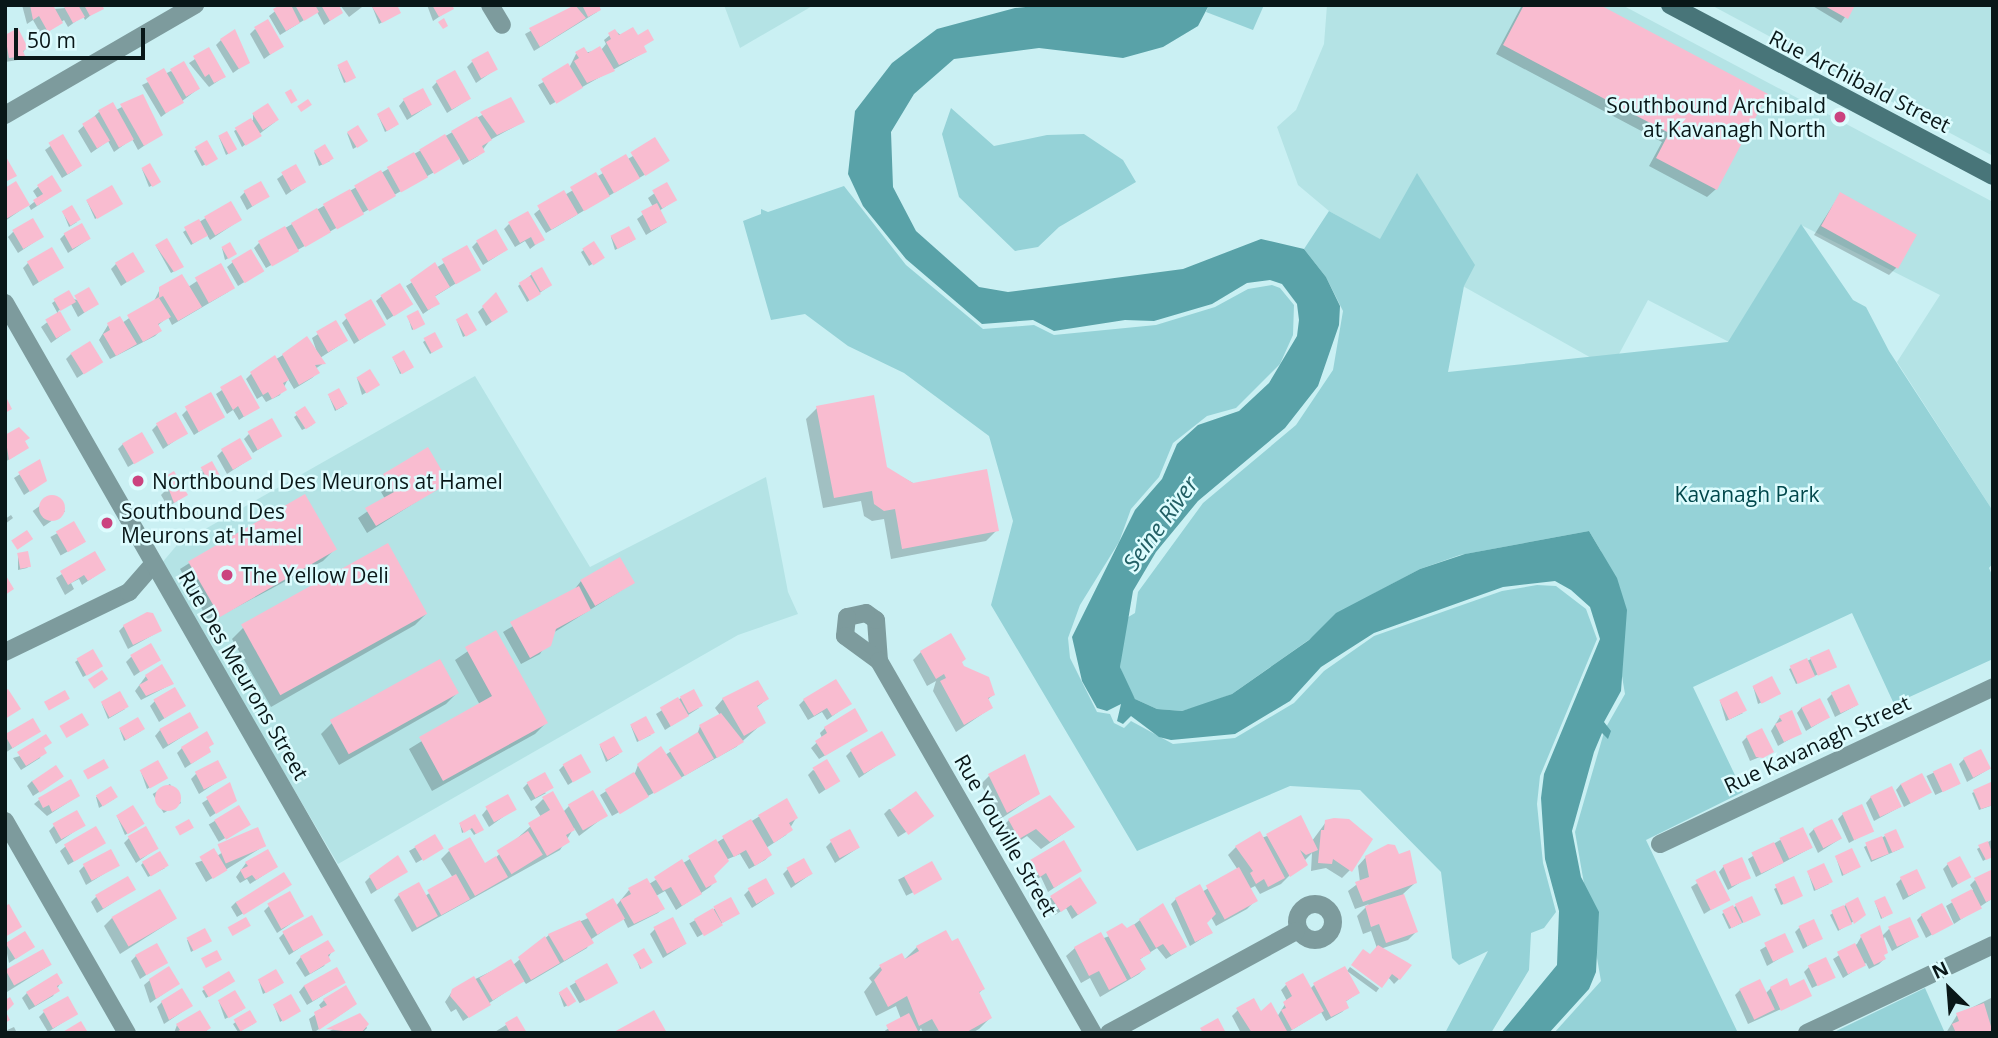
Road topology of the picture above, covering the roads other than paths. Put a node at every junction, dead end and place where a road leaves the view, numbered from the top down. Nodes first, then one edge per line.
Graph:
1 (195, 5) edge
2 (491, 5) edge
3 (1670, 5) edge
4 (502, 24) dead end
5 (5, 115) edge
6 (1993, 176) edge
7 (5, 303) edge
8 (153, 564) junction
9 (5, 652) edge
10 (879, 661) dead end
11 (1993, 687) edge
12 (5, 821) edge
13 (1660, 844) dead end
14 (1296, 931) dead end
15 (1993, 945) edge
16 (127, 1033) edge
17 (423, 1033) edge
18 (1093, 1033) edge
19 (1110, 1033) edge
20 (1807, 1033) edge

1 - 5 street
2 - 4 street
3 - 6 main road, Rue Archibald Street
7 - 8 street, Rue Des Meurons Street
8 - 9 street
8 - 17 street, Rue Des Meurons Street
10 - 18 street, Rue Youville Street
11 - 13 street, Rue Kavanagh Street
12 - 16 street
14 - 19 street
15 - 20 street

